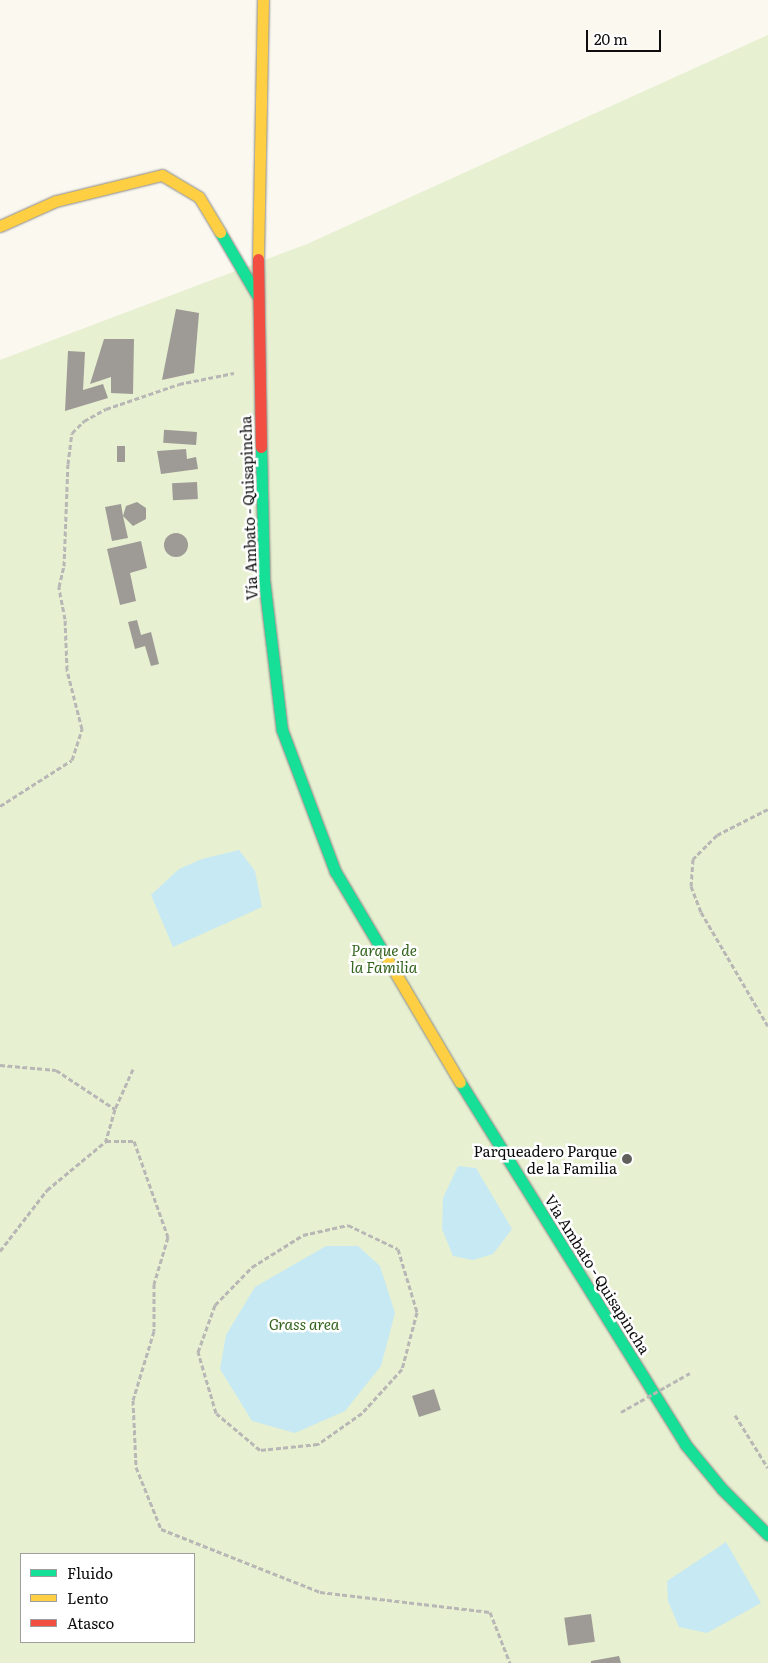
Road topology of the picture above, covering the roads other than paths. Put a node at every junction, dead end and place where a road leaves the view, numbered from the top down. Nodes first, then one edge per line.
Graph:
1 (263, 0) edge
2 (0, 226) edge
3 (257, 295) junction
4 (768, 1534) edge

1 - 3 street, Vía Ambato - Quisapincha
2 - 3 street
3 - 4 street, Vía Ambato - Quisapincha

